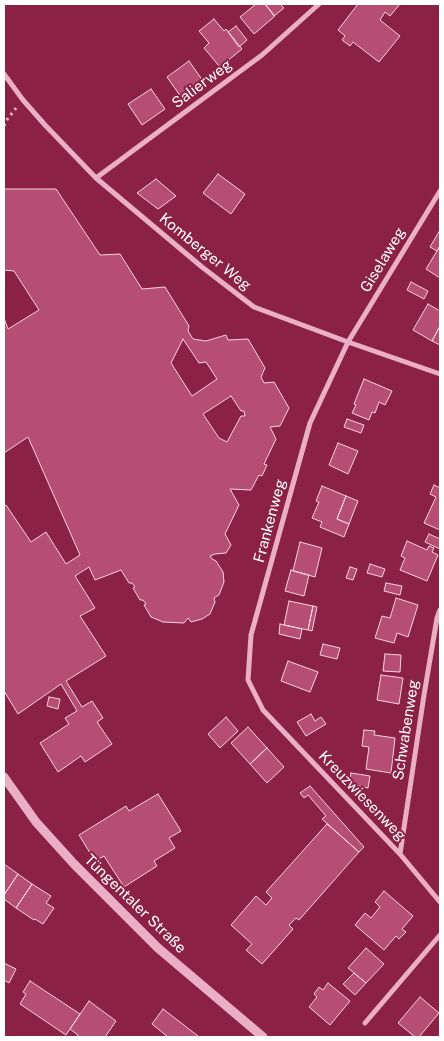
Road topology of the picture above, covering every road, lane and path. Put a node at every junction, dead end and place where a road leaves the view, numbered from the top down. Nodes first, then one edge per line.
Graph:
1 (319, 4) edge
2 (4, 74) edge
3 (23, 100) junction
4 (4, 126) edge
5 (96, 178) junction
6 (440, 191) edge
7 (348, 342) junction
8 (440, 374) edge
9 (440, 610) edge
10 (264, 710) joint
11 (4, 777) edge
12 (400, 854) junction
13 (440, 902) edge
14 (440, 935) edge
15 (365, 1023) dead end
16 (263, 1037) edge

1 - 5 street, Salierweg
2 - 3 street, Komberger Weg
3 - 4 path
3 - 5 street, Komberger Weg
5 - 7 street, Komberger Weg
6 - 7 street, Giselaweg
7 - 8 street, Komberger Weg
7 - 10 street, Frankenweg
9 - 12 street, Schwabenweg
10 - 12 street, Kreuzwiesenweg
11 - 16 street, Tüngentaler Straße
12 - 13 street, Kreuzwiesenweg
14 - 15 street

